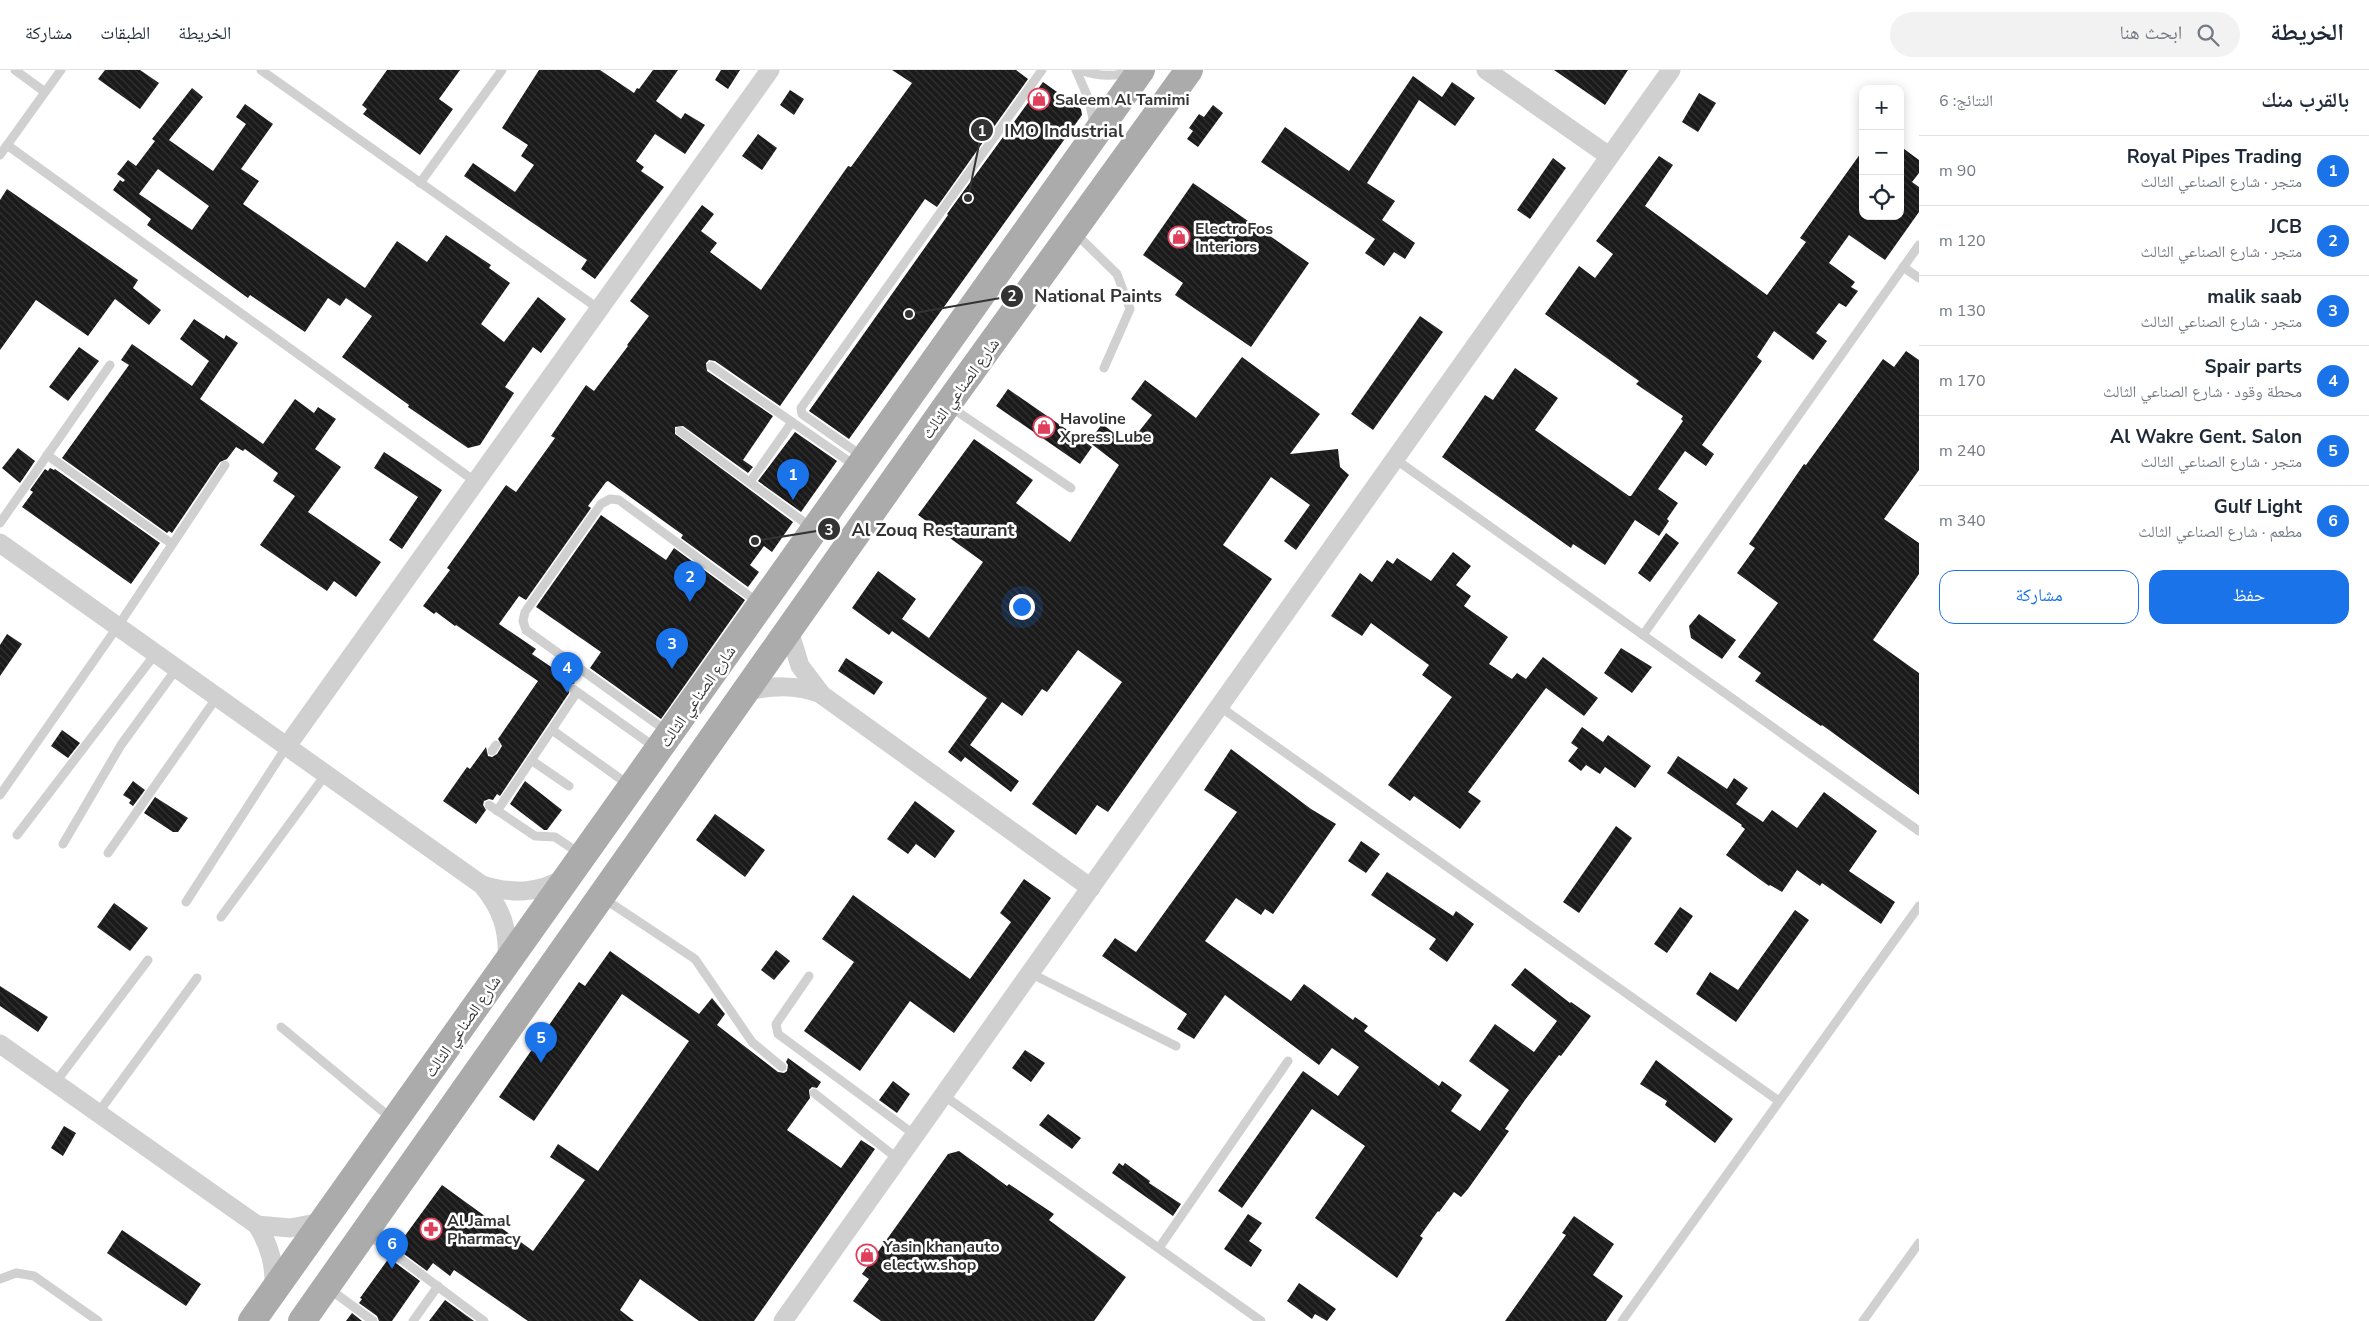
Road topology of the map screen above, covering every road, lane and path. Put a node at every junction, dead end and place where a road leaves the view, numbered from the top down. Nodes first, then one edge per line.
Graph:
1 (15, 70) edge
2 (61, 70) edge
3 (261, 70) edge
4 (502, 70) edge
5 (770, 70) edge
6 (1042, 70) edge
7 (1076, 70) edge
8 (1080, 70) edge
9 (1133, 70) edge
10 (1141, 70) edge
11 (1153, 70) edge
12 (1189, 70) edge
13 (1486, 70) edge
14 (1670, 70) edge
15 (45, 92) junction
16 (1096, 133) junction
17 (7, 145) junction
18 (0, 154) edge
19 (1609, 156) junction
20 (1118, 170) junction
21 (420, 183) junction
22 (1073, 231) junction
23 (1919, 245) edge
24 (1903, 267) junction
25 (1919, 278) edge
26 (599, 309) junction
27 (110, 365) dead end
28 (711, 366) dead end
29 (1104, 368) dead end
30 (947, 405) junction
31 (792, 422) junction
32 (680, 431) dead end
33 (47, 455) junction
34 (1395, 459) junction
35 (862, 463) junction
36 (225, 465) dead end
37 (476, 482) junction
38 (750, 482) junction
39 (1071, 488) dead end
40 (0, 523) edge
41 (815, 529) junction
42 (0, 543) edge
43 (172, 544) junction
44 (761, 604) junction
45 (118, 626) junction
46 (789, 630) junction
47 (1643, 635) junction
48 (156, 653) junction
49 (177, 668) junction
50 (746, 691) junction
51 (822, 695) junction
52 (217, 697) junction
53 (1219, 706) junction
54 (552, 730) junction
55 (664, 741) junction
56 (287, 746) junction
57 (531, 760) junction
58 (326, 774) junction
59 (569, 786) dead end
60 (632, 787) junction
61 (0, 795) edge
62 (1919, 831) edge
63 (17, 835) dead end
64 (63, 844) dead end
65 (108, 854) dead end
66 (576, 866) junction
67 (482, 885) junction
68 (1091, 888) junction
69 (601, 897) junction
70 (186, 902) dead end
71 (1919, 906) edge
72 (221, 917) dead end
73 (148, 960) dead end
74 (507, 962) junction
75 (1030, 973) junction
76 (809, 976) dead end
77 (197, 978) dead end
78 (281, 1027) dead end
79 (0, 1044) edge
80 (1176, 1046) dead end
81 (1288, 1061) dead end
82 (782, 1067) dead end
83 (55, 1083) junction
84 (814, 1093) dead end
85 (943, 1096) junction
86 (1780, 1101) junction
87 (98, 1113) junction
88 (394, 1121) junction
89 (915, 1135) junction
90 (898, 1159) junction
91 (322, 1222) junction
92 (257, 1225) junction
93 (364, 1232) junction
94 (1919, 1243) edge
95 (1159, 1248) junction
96 (0, 1279) edge
97 (326, 1286) junction
98 (438, 1286) junction
99 (274, 1290) junction
100 (98, 1321) edge
101 (252, 1321) edge
102 (302, 1321) edge
103 (374, 1321) edge
104 (413, 1321) edge
105 (484, 1321) edge
106 (783, 1321) edge
107 (1261, 1321) edge
108 (1622, 1321) edge
109 (1863, 1321) edge

1 - 15 lane
2 - 15 lane
3 - 21 lane
4 - 21 lane
5 - 26 street
6 - 35 lane
7 - 16 lane
8 - 9 lane
10 - 16 main road, شارع الصناعي الثالث
11 - 20 main road
12 - 20 main road, شارع الصناعي الثالث
13 - 19 street
14 - 19 street
15 - 17 lane
16 - 35 main road, شارع الصناعي الثالث
17 - 18 lane
17 - 37 lane
19 - 34 street
20 - 22 main road, شارع الصناعي الثالث
21 - 26 lane
22 - 29 lane
22 - 30 main road, شارع الصناعي الثالث
23 - 24 lane
24 - 25 lane
24 - 47 lane
26 - 37 street
27 - 33 lane
28 - 31 lane
30 - 39 lane
30 - 46 main road, شارع الصناعي الثالث
31 - 35 lane
31 - 38 lane
32 - 38 lane
33 - 40 lane
33 - 43 lane
34 - 47 lane
34 - 53 street
35 - 41 main road, شارع الصناعي الثالث
36 - 43 lane
37 - 56 street
38 - 41 lane
41 - 44 main road, شارع الصناعي الثالث
42 - 45 street
43 - 45 lane
44 - 55 main road, شارع الصناعي الثالث
44 - 55 lane
45 - 48 street
45 - 61 lane
46 - 50 main road, شارع الصناعي الثالث
46 - 51 street
47 - 62 lane
48 - 49 street
48 - 63 lane
49 - 52 street
49 - 64 lane
50 - 51 street
50 - 69 main road, شارع الصناعي الثالث
51 - 68 street
52 - 56 street
52 - 65 lane
53 - 68 street
53 - 86 lane
54 - 55 lane
54 - 57 lane
54 - 60 lane
55 - 60 main road, شارع الصناعي الثالث
56 - 58 street
56 - 70 lane
57 - 59 lane
57 - 66 lane
58 - 67 street
58 - 72 lane
60 - 66 main road, شارع الصناعي الثالث
66 - 67 street
66 - 74 main road, شارع الصناعي الثالث
67 - 74 street
68 - 75 street
69 - 82 lane
69 - 93 main road, شارع الصناعي الثالث
71 - 86 lane
73 - 83 lane
74 - 88 main road, شارع الصناعي الثالث
75 - 80 lane
75 - 85 street
76 - 89 lane
77 - 87 lane
78 - 88 lane
79 - 83 street
81 - 95 lane
83 - 87 street
84 - 90 lane
85 - 89 street
85 - 95 lane
86 - 108 lane
87 - 92 street
88 - 91 main road, شارع الصناعي الثالث
89 - 90 street
90 - 106 street
91 - 92 street
91 - 99 main road, شارع الصناعي الثالث
92 - 99 street
93 - 97 main road, شارع الصناعي الثالث
93 - 98 lane
94 - 109 lane
95 - 107 lane
96 - 100 lane
97 - 102 main road, شارع الصناعي الثالث
97 - 103 lane
98 - 104 lane
98 - 105 lane
99 - 101 main road, شارع الصناعي الثالث

